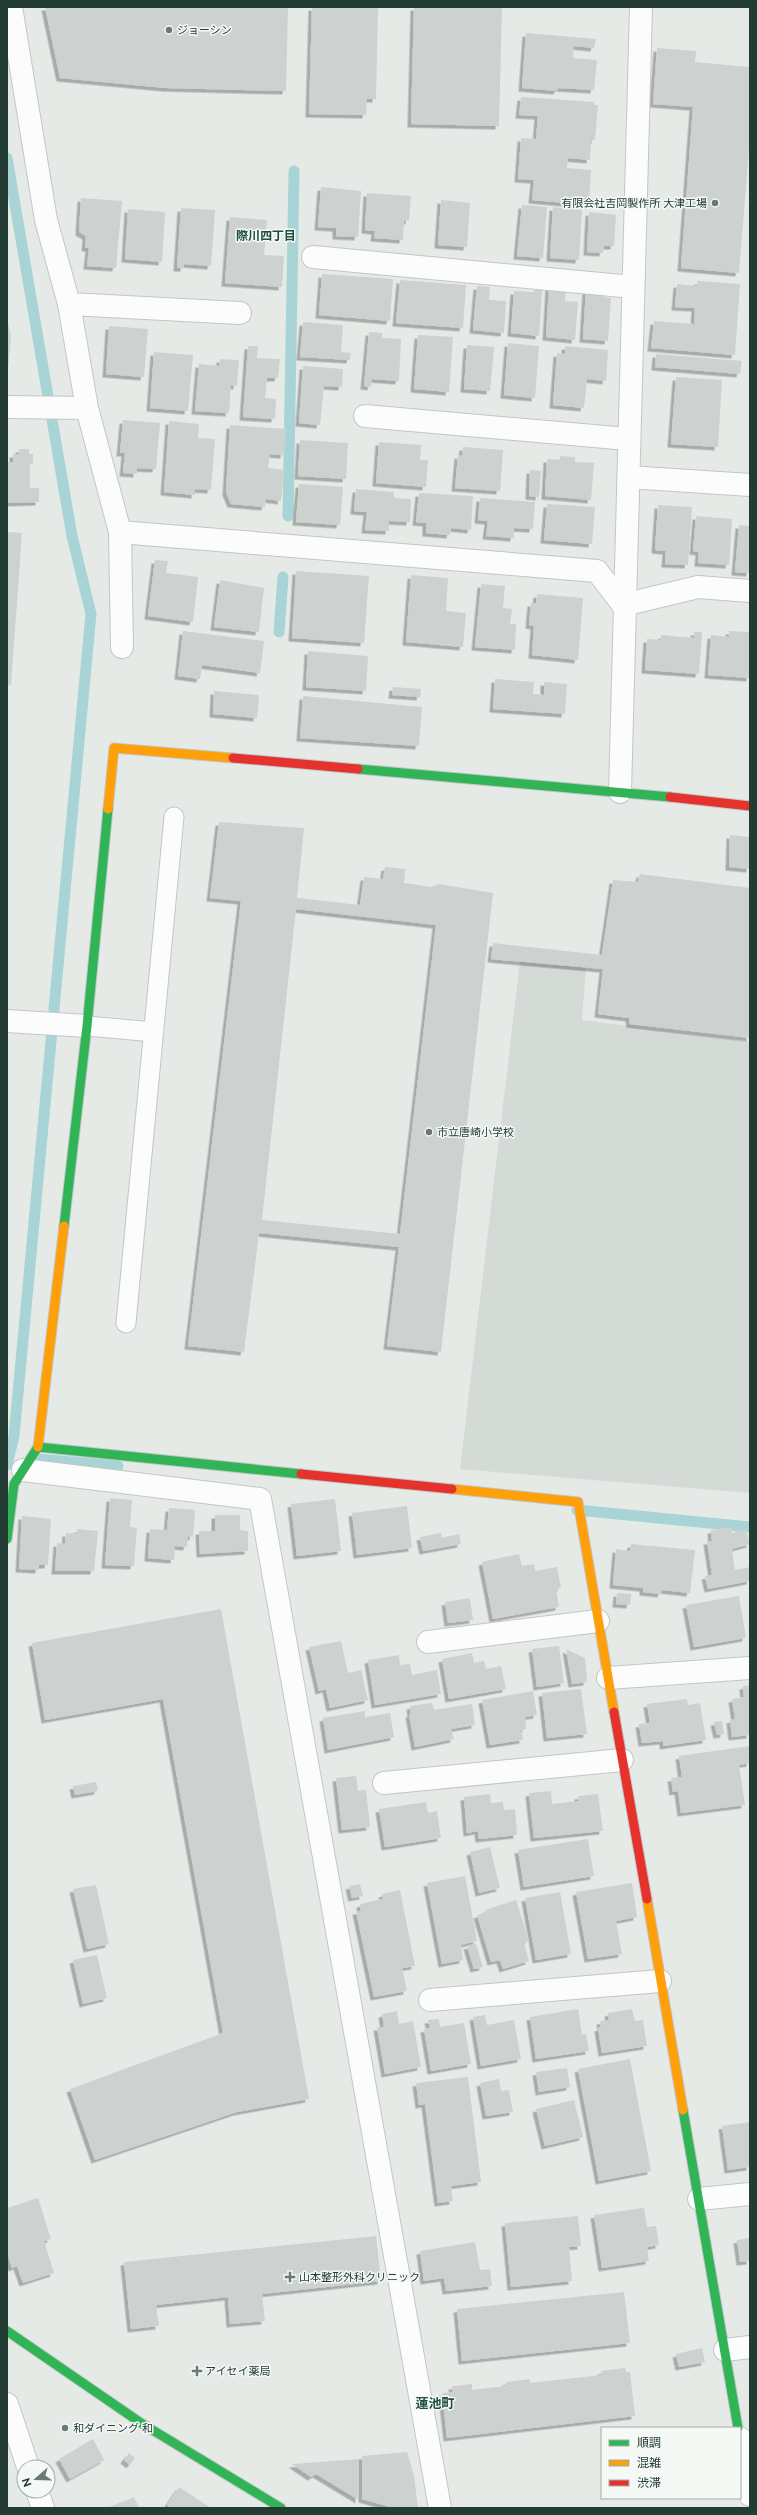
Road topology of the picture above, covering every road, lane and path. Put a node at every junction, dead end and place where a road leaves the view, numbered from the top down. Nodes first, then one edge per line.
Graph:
1 (11, 7) edge
2 (641, 7) edge
3 (313, 257) dead end
4 (633, 287) junction
5 (69, 304) junction
6 (240, 313) dead end
7 (17, 407) edge
8 (82, 408) junction
9 (365, 416) dead end
10 (628, 439) junction
11 (628, 477) junction
12 (750, 485) edge
13 (120, 532) junction
14 (750, 591) edge
15 (623, 605) junction
16 (122, 646) dead end
17 (620, 792) junction
18 (750, 806) edge
19 (174, 817) dead end
20 (16, 1022) edge
21 (82, 1026) junction
22 (154, 1032) junction
23 (126, 1323) dead end
24 (38, 1447) junction
25 (254, 1468) junction
26 (23, 1470) junction
27 (260, 1499) junction
28 (7, 1539) edge
29 (598, 1621) junction
30 (428, 1642) dead end
31 (750, 1668) edge
32 (608, 1678) junction
33 (622, 1760) junction
34 (384, 1783) dead end
35 (660, 1981) junction
36 (430, 2000) dead end
37 (750, 2194) edge
38 (699, 2199) junction
39 (7, 2331) edge
40 (750, 2347) edge
41 (725, 2350) junction
42 (7, 2404) edge
43 (738, 2427) edge
44 (741, 2444) edge
45 (14, 2445) edge
46 (23, 2459) edge
47 (750, 2496) edge
48 (281, 2508) edge
49 (440, 2508) edge

1 - 5 street
2 - 4 street
3 - 4 street
4 - 10 street
5 - 6 street
5 - 8 street
7 - 8 street
8 - 13 street
9 - 10 street
10 - 11 street
11 - 12 street
11 - 15 street
13 - 15 street
13 - 16 street
14 - 15 street
15 - 17 street
17 - 18 street
17 - 21 street
19 - 22 lane
20 - 21 street
21 - 22 lane
21 - 24 street
22 - 23 lane
24 - 25 street
24 - 26 street
25 - 27 street
25 - 29 street
26 - 27 street
26 - 28 street
27 - 49 street
29 - 30 street
29 - 32 street
31 - 32 street
32 - 33 street
33 - 34 street
33 - 35 street
35 - 36 street
35 - 38 street
37 - 38 street
38 - 41 street
39 - 48 street
40 - 41 street
41 - 43 street
42 - 45 street
44 - 47 street
45 - 46 street

